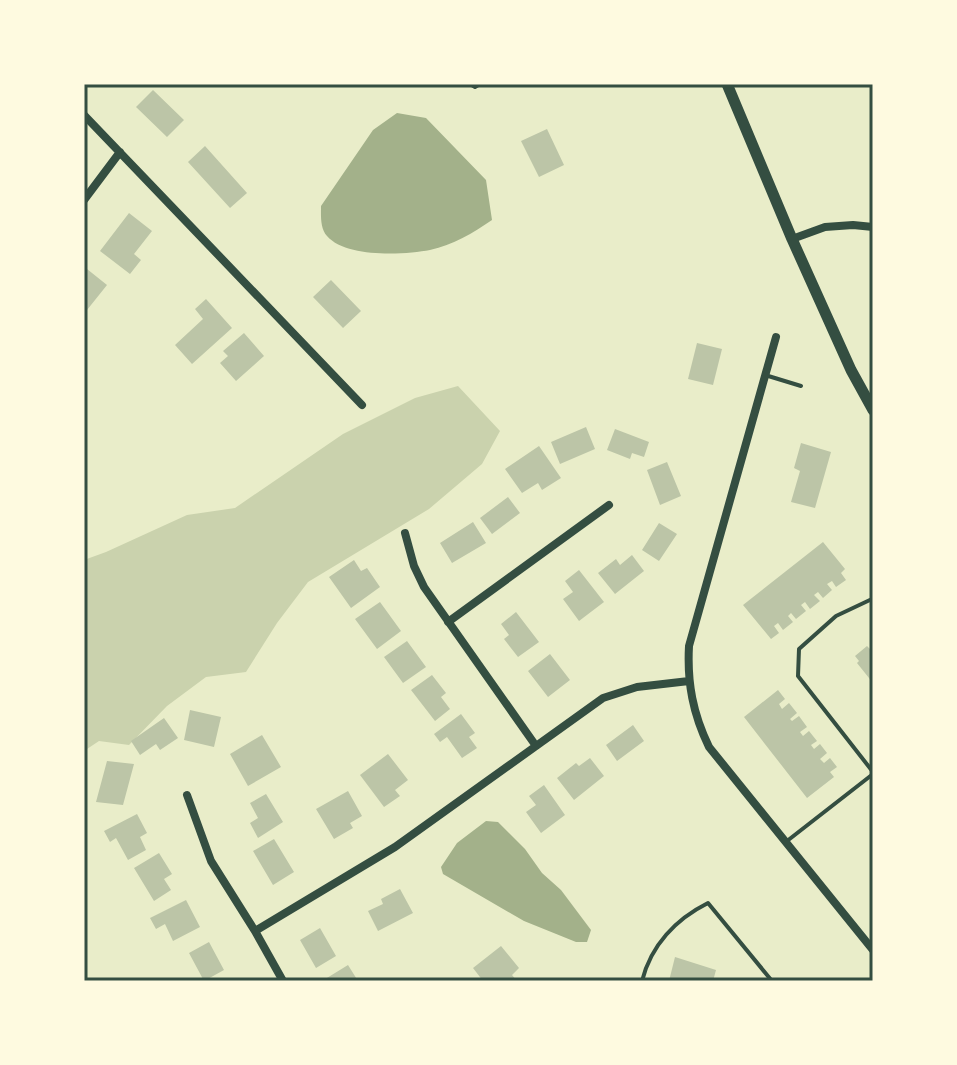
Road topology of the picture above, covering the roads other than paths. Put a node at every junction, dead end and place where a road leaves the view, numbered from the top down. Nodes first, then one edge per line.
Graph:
1 (470, 84) edge
2 (480, 84) edge
3 (727, 84) edge
4 (84, 115) edge
5 (120, 152) junction
6 (84, 200) edge
7 (873, 227) edge
8 (792, 239) junction
9 (776, 337) dead end
10 (765, 375) junction
11 (801, 386) dead end
12 (362, 405) dead end
13 (873, 410) edge
14 (609, 505) dead end
15 (405, 533) dead end
16 (873, 599) edge
17 (448, 622) junction
18 (689, 681) junction
19 (536, 746) junction
20 (873, 773) edge
21 (187, 795) dead end
22 (785, 843) junction
23 (255, 931) junction
24 (873, 950) edge
25 (283, 981) edge
26 (642, 981) edge
27 (772, 981) edge

1 - 2 lane
3 - 8 main road
4 - 5 street
5 - 6 street
5 - 12 street
7 - 8 street
8 - 13 main road
9 - 10 street
10 - 11 lane
10 - 18 street
14 - 17 street
15 - 17 street
16 - 20 lane
17 - 19 street
18 - 19 street
18 - 22 street
19 - 23 street
20 - 22 lane
21 - 23 street
22 - 24 street
23 - 25 street
26 - 27 lane

